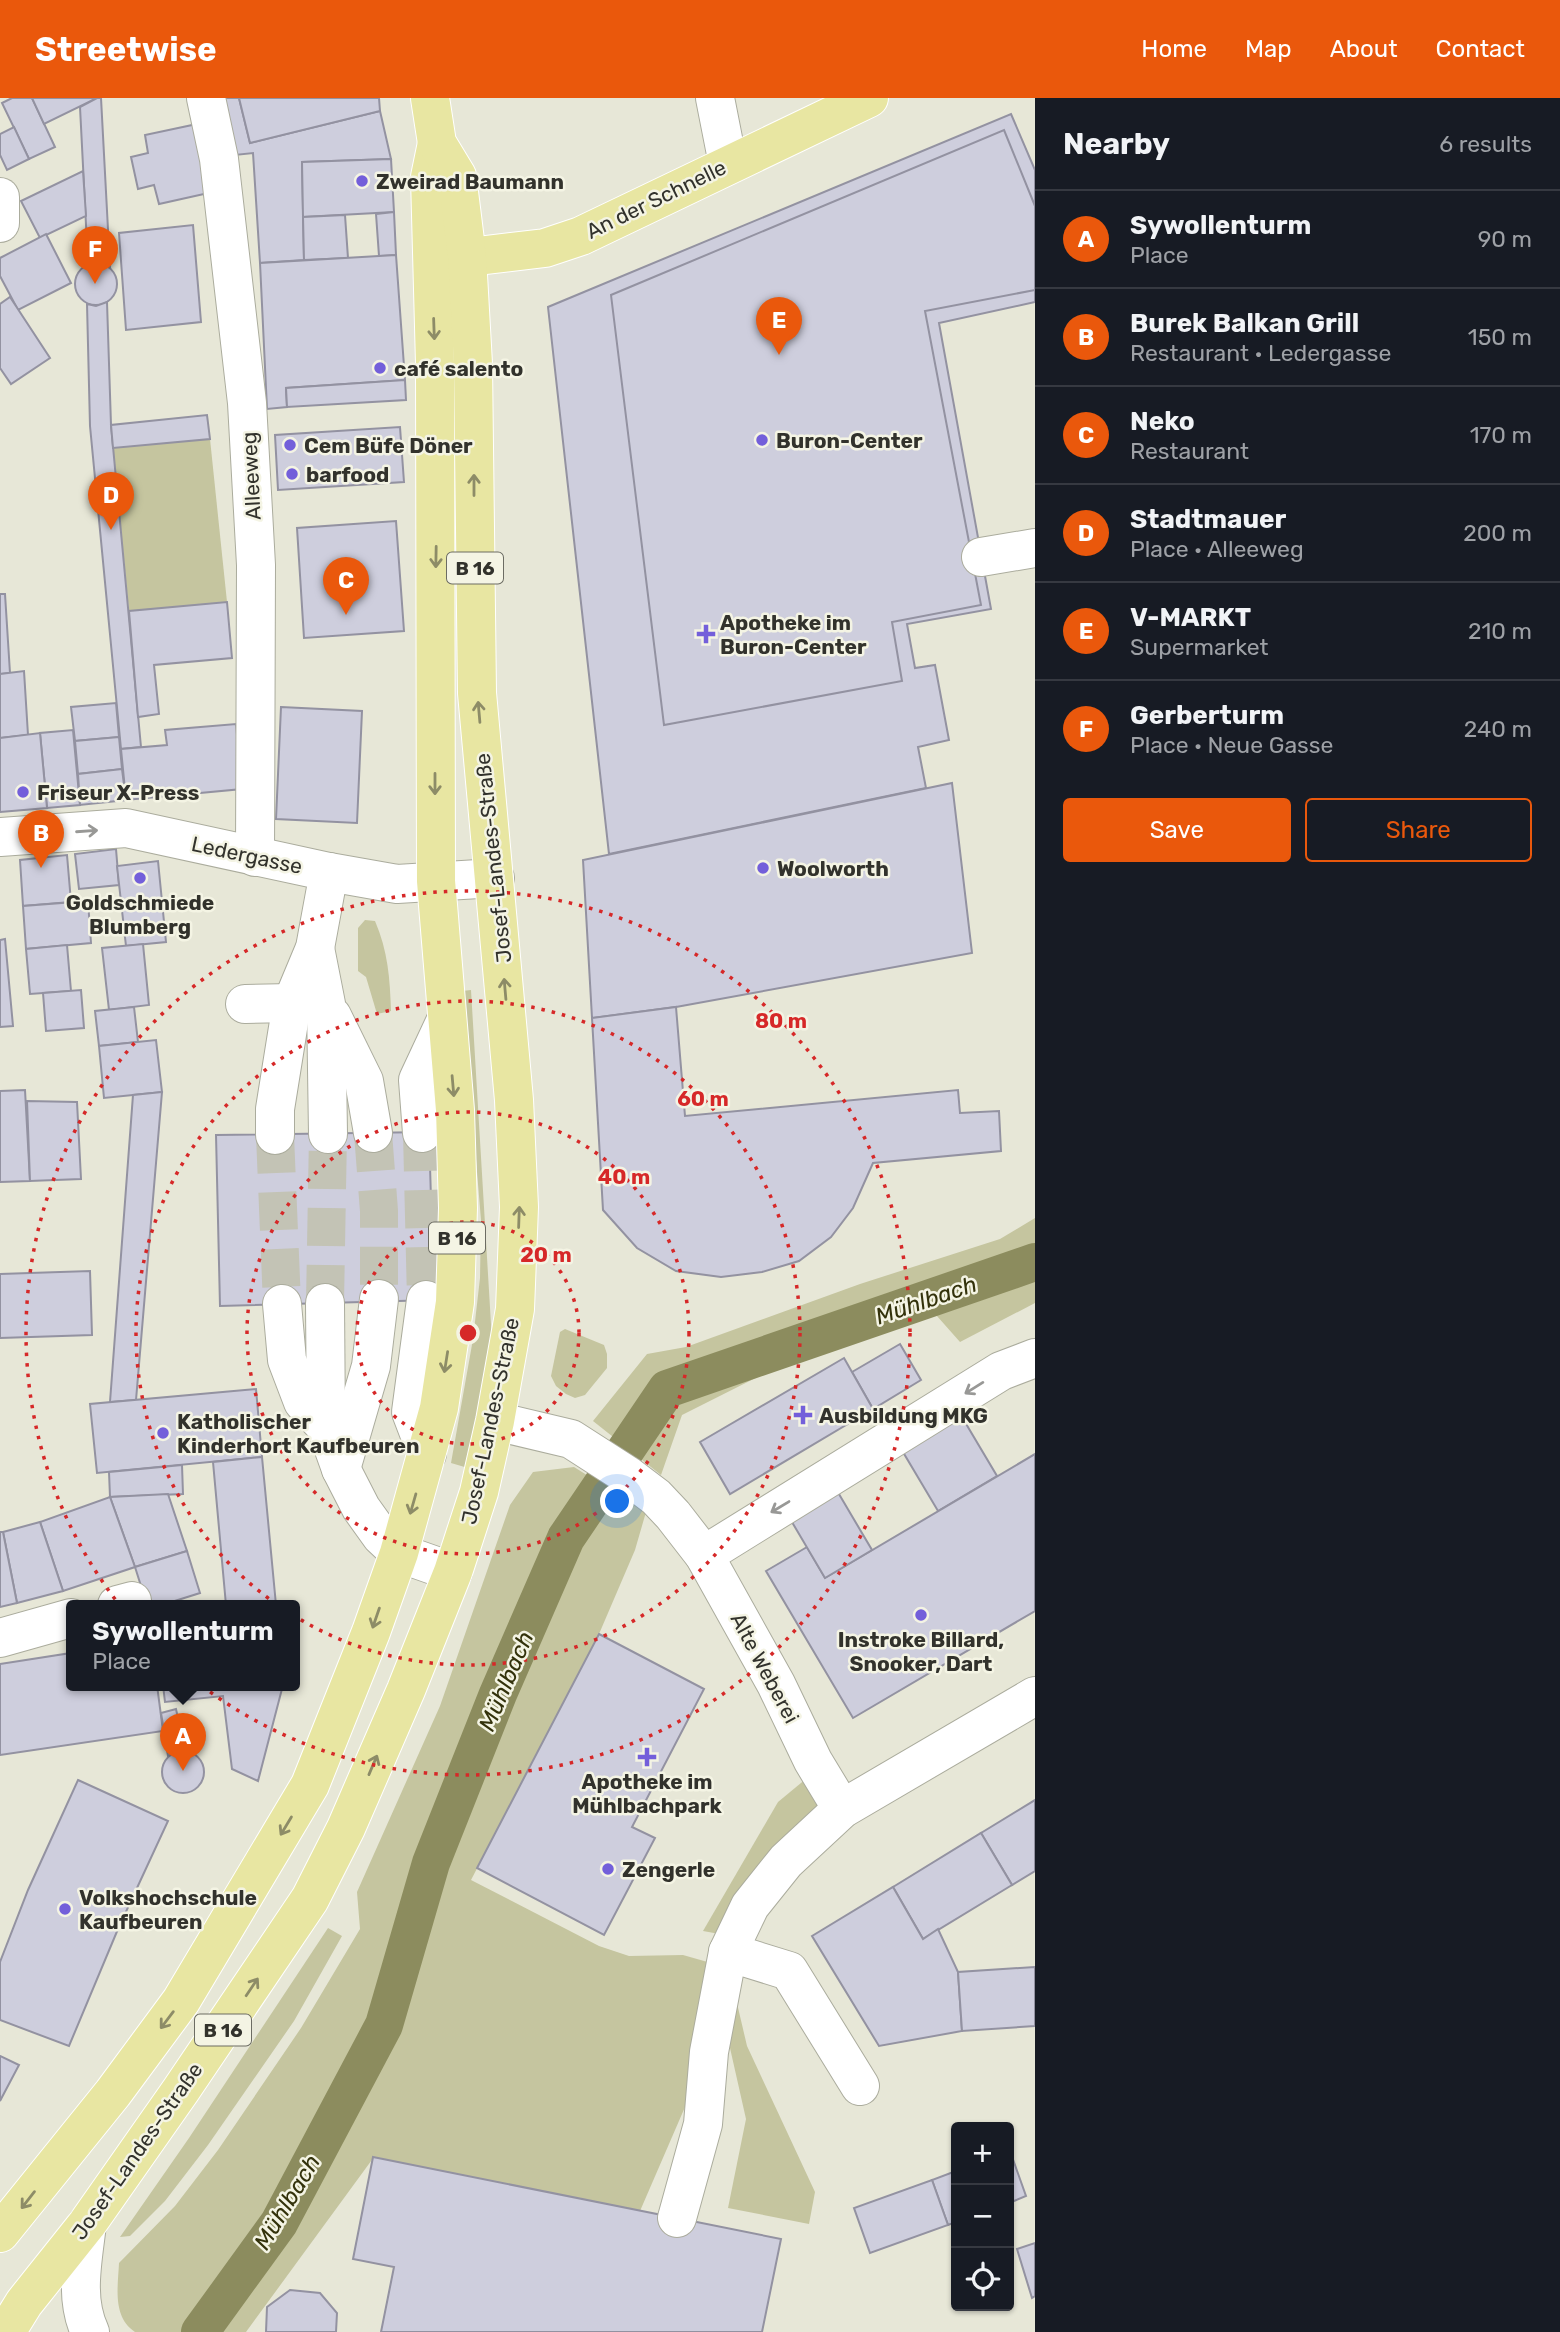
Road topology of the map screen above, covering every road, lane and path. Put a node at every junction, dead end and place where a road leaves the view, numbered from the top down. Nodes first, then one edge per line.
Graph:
1 (206, 98) edge
2 (430, 98) edge
3 (715, 98) edge
4 (869, 98) edge
5 (728, 164) junction
6 (0, 197) edge
7 (0, 223) edge
8 (449, 259) junction
9 (1035, 548) edge
10 (1035, 571) edge
11 (0, 837) edge
12 (255, 857) junction
13 (329, 872) junction
14 (495, 878) junction
15 (436, 881) junction
16 (309, 1003) junction
17 (245, 1004) dead end
18 (447, 1018) junction
19 (373, 1133) tunnel mouth
20 (422, 1133) tunnel mouth
21 (328, 1134) tunnel mouth
22 (275, 1135) tunnel mouth
23 (379, 1299) tunnel mouth
24 (426, 1300) tunnel mouth
25 (325, 1303) tunnel mouth
26 (282, 1304) tunnel mouth
27 (1035, 1358) edge
28 (495, 1421) junction
29 (326, 1427) junction
30 (427, 1454) junction
31 (341, 1469) junction
32 (399, 1553) junction
33 (704, 1555) junction
34 (453, 1572) junction
35 (66, 1619) edge
36 (0, 1638) edge
37 (1035, 1696) edge
38 (842, 1809) junction
39 (728, 1952) junction
40 (860, 2087) dead end
41 (677, 2218) dead end
42 (87, 2224) junction
43 (0, 2233) edge
44 (6, 2332) edge
45 (90, 2332) edge

1 - 12 street, Alleeweg
2 - 8 main road
3 - 5 street
4 - 5 main road, An der Schnelle
5 - 8 main road, An der Schnelle
6 - 7 street
14 -> 8 main road, Josef-Landes-Straße / B 16
8 -> 15 main road, B 16
9 - 10 street
11 -> 12 street, Ledergasse
12 - 13 street, Ledergasse
13 - 15 street, Ledergasse
13 - 16 street
14 - 15 street, Ledergasse
28 -> 14 main road, Josef-Landes-Straße / B 16
15 - 18 main road, B 16
16 - 17 street
16 - 19 street
16 - 21 street
16 - 22 street
18 - 20 street
18 -> 30 main road, B 16
23 - 31 street
24 - 30 street
25 - 29 street
26 - 29 street
27 -> 33 street
28 - 33 street, Alte Weberei
28 - 34 main road, Josef-Landes-Straße / B 16
29 - 31 street
30 -> 32 main road, B 16
31 - 32 street
32 - 34 street
32 -> 43 main road, B 16
33 - 38 street, Alte Weberei
42 -> 34 main road, Josef-Landes-Straße / B 16
35 - 36 street
37 - 38 street
38 - 39 street
39 - 40 street
39 - 41 street
42 - 44 main road, Josef-Landes-Straße / B 16
42 - 45 street

